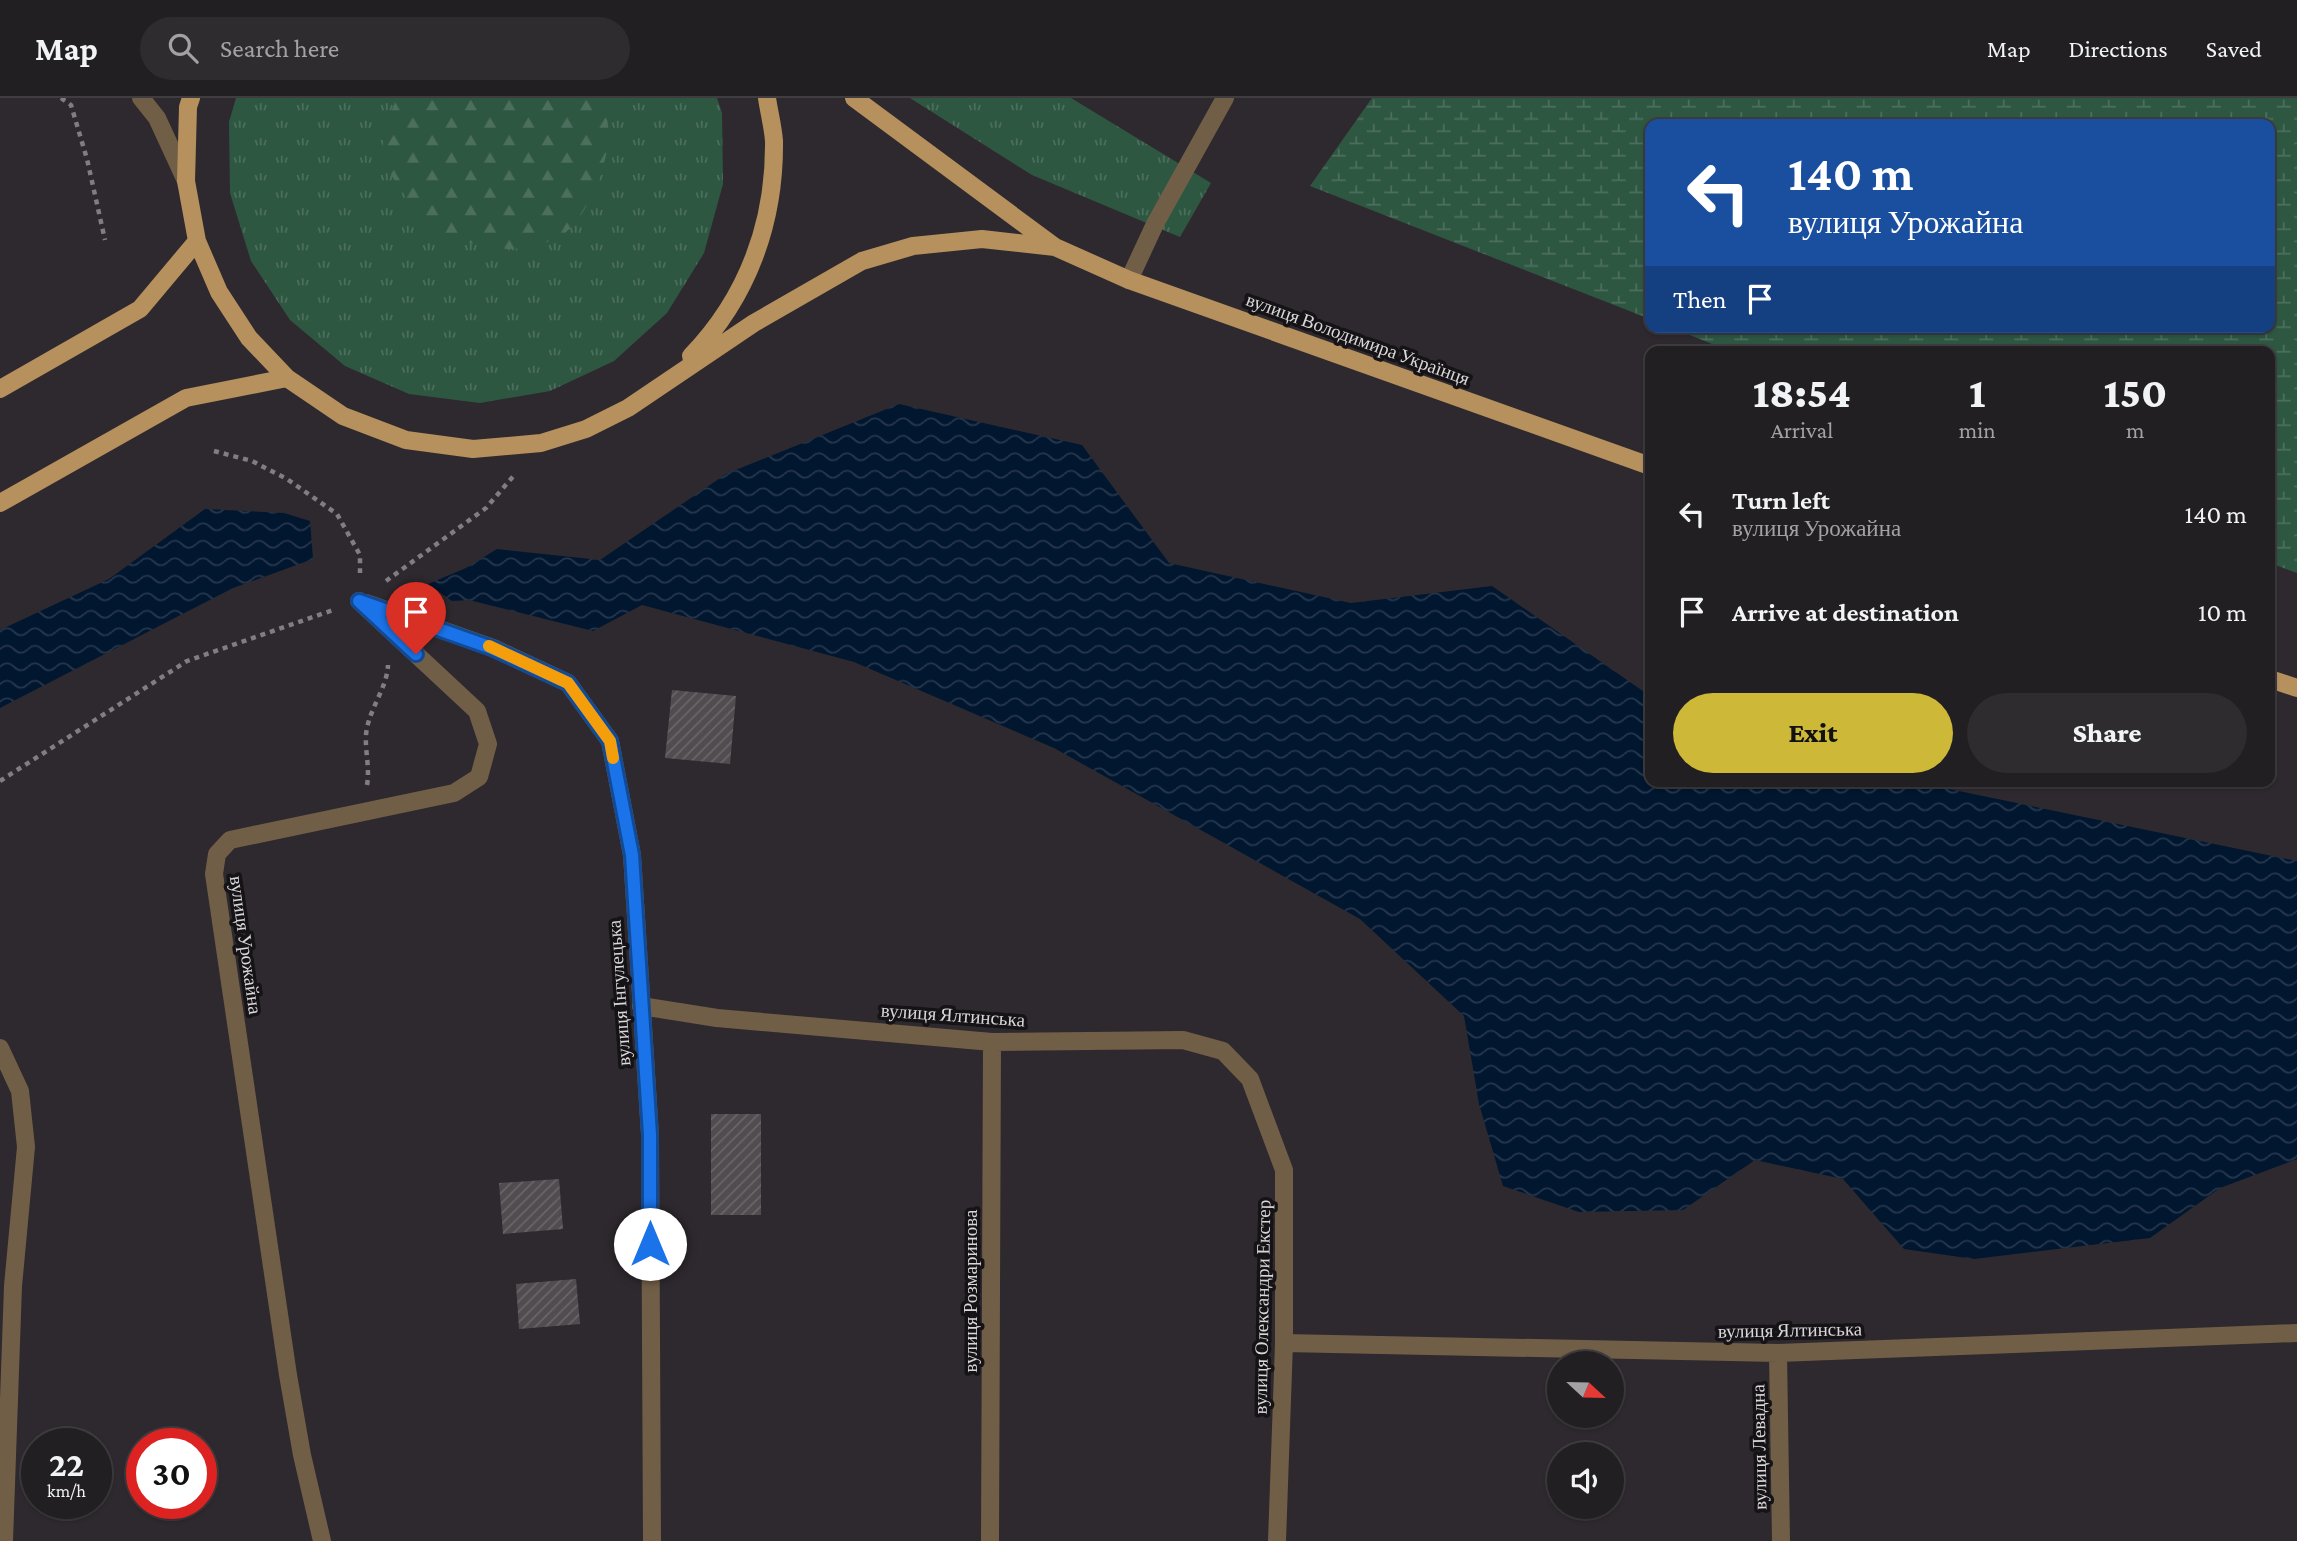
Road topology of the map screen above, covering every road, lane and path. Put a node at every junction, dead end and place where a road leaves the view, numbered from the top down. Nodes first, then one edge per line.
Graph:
1 (61, 98) edge
2 (141, 98) edge
3 (191, 98) edge
4 (767, 98) edge
5 (853, 98) edge
6 (1225, 98) edge
7 (186, 181) junction
8 (105, 240) dead end
9 (197, 241) junction
10 (1055, 247) junction
11 (1129, 280) junction
12 (287, 378) junction
13 (666, 381) junction
14 (0, 389) edge
15 (541, 443) junction
16 (214, 451) dead end
17 (1645, 464) edge
18 (0, 503) edge
19 (359, 601) junction
20 (388, 662) dead end
21 (2275, 681) edge
22 (2297, 688) edge
23 (0, 781) edge
24 (338, 819) junction
25 (641, 1006) junction
26 (992, 1042) junction
27 (0, 1048) edge
28 (1250, 1079) joint
29 (2297, 1333) edge
30 (1284, 1343) junction
31 (1778, 1353) junction
32 (4, 1541) edge
33 (322, 1541) edge
34 (652, 1541) edge
35 (989, 1541) edge
36 (1277, 1541) edge
37 (1781, 1541) edge

1 - 8 path
2 - 7 street
3 - 7 main road
4 - 13 main road
5 - 10 main road, вулиця Володимира Українця
6 - 11 street
7 - 9 main road
9 - 12 main road
9 - 14 main road
10 - 11 main road, вулиця Володимира Українця
10 - 13 main road, вулиця Володимира Українця
11 - 17 main road, вулиця Володимира Українця
12 - 15 main road
12 - 18 main road
13 - 15 main road
15 - 19 path
16 - 19 path
19 - 23 path
19 - 24 street, вулиця Урожайна
19 - 25 street, вулиця Інгулецька
20 - 24 path
21 - 22 main road
24 - 33 street, вулиця Урожайна
25 - 26 street, вулиця Ялтинська
25 - 34 street, вулиця Інгулецька
26 - 28 street, вулиця Ялтинська
26 - 35 street, вулиця Розмаринова
27 - 32 street
28 - 30 street, вулиця Олександри Екстер
29 - 31 street, вулиця Ялтинська
30 - 31 street, вулиця Ялтинська
30 - 36 street, вулиця Олександри Екстер
31 - 37 street, вулиця Левадна

